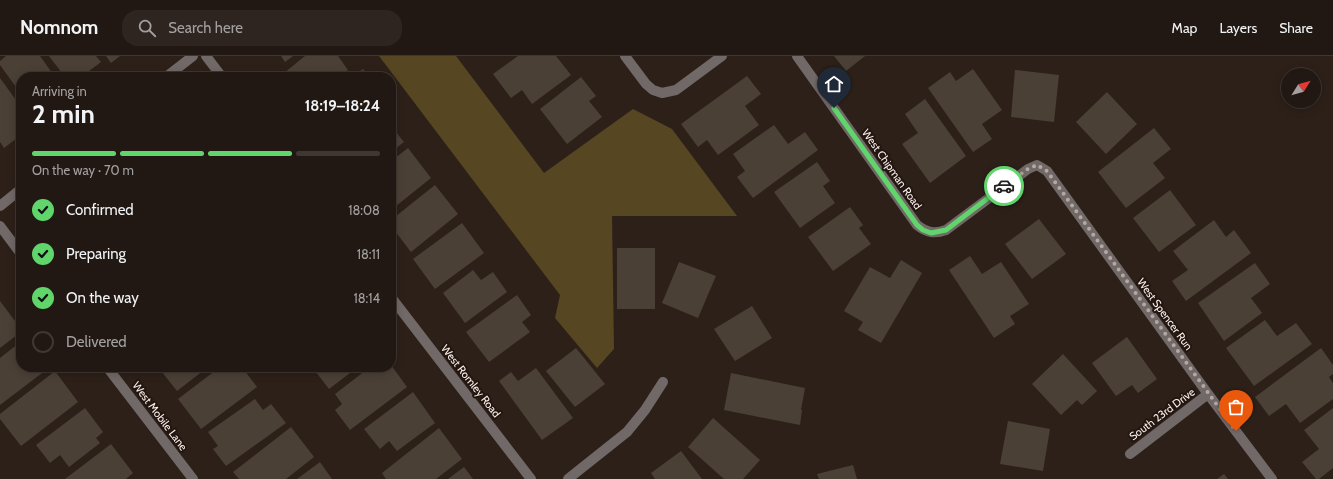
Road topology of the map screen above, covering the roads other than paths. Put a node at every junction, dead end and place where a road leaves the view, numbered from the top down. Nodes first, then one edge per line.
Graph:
1 (193, 56) edge
2 (206, 56) edge
3 (625, 56) edge
4 (722, 56) edge
5 (797, 56) edge
6 (172, 72) edge
7 (218, 72) edge
8 (1037, 165) joint
9 (16, 193) edge
10 (0, 206) edge
11 (0, 226) edge
12 (16, 247) edge
13 (396, 304) edge
14 (111, 372) edge
15 (663, 382) dead end
16 (1208, 394) junction
17 (1130, 454) dead end
18 (193, 479) edge
19 (531, 479) edge
20 (568, 479) edge
21 (1272, 479) edge

1 - 6 street
2 - 7 street
3 - 4 street
5 - 8 street, West Chipman Road
8 - 16 street, West Spencer Run
9 - 10 street
11 - 12 street
13 - 19 street, West Romley Road
14 - 18 street, West Mobile Lane
15 - 20 street
16 - 17 street, South 23rd Drive
16 - 21 street, West Spencer Run

